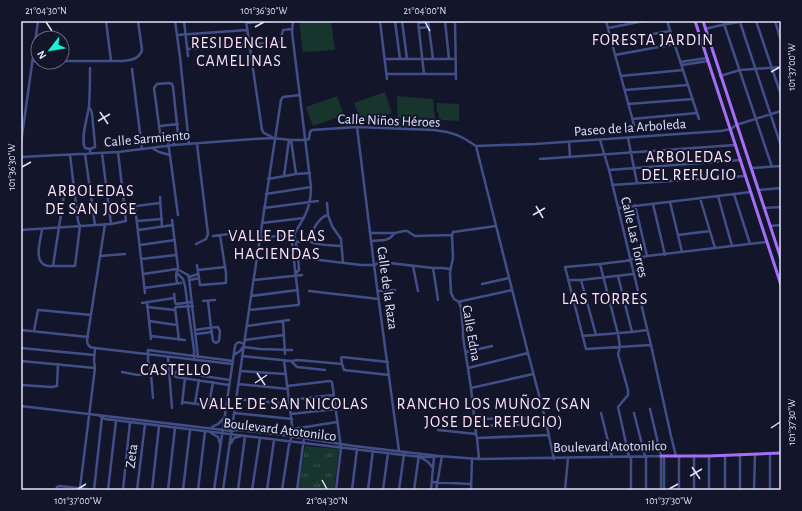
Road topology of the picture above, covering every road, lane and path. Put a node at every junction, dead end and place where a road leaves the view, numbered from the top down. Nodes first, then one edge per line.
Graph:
1 (106, 21) edge
2 (138, 21) edge
3 (175, 21) edge
4 (184, 21) edge
5 (269, 21) edge
6 (293, 21) edge
7 (380, 21) edge
8 (395, 21) edge
9 (402, 21) edge
10 (428, 21) edge
11 (445, 21) edge
12 (454, 21) edge
13 (466, 21) edge
14 (606, 21) edge
15 (644, 21) edge
16 (667, 21) edge
17 (695, 21) edge
18 (703, 21) edge
19 (750, 21) edge
20 (756, 21) edge
21 (775, 21) edge
22 (246, 22) edge
23 (418, 22) edge
24 (740, 22) edge
25 (724, 24) junction
26 (403, 25) junction
27 (396, 26) junction
28 (429, 27) junction
29 (419, 28) junction
30 (608, 28) junction
31 (292, 29) junction
32 (247, 30) junction
33 (396, 30) junction
34 (403, 30) junction
35 (705, 30) junction
36 (670, 31) junction
37 (177, 35) junction
38 (186, 35) junction
39 (612, 41) junction
40 (781, 41) edge
41 (249, 44) junction
42 (675, 44) junction
43 (188, 49) junction
44 (615, 55) junction
45 (188, 56) dead end
46 (385, 59) junction
47 (400, 59) junction
48 (407, 59) junction
49 (423, 59) junction
50 (433, 59) junction
51 (449, 59) junction
52 (456, 59) junction
53 (111, 60) junction
54 (708, 60) junction
55 (70, 61) edge
56 (681, 63) junction
57 (772, 67) junction
58 (781, 67) edge
59 (90, 68) dead end
60 (132, 69) dead end
61 (756, 69) junction
62 (31, 70) edge
63 (683, 70) junction
64 (740, 70) junction
65 (387, 74) junction
66 (424, 74) junction
67 (456, 74) junction
68 (621, 76) junction
69 (720, 76) junction
70 (387, 79) dead end
71 (456, 79) dead end
72 (688, 85) junction
73 (624, 90) junction
74 (300, 95) junction
75 (781, 95) edge
76 (693, 99) junction
77 (628, 104) junction
78 (89, 108) junction
79 (781, 111) edge
80 (697, 113) junction
81 (770, 114) junction
82 (632, 119) junction
83 (699, 119) dead end
84 (756, 119) junction
85 (178, 124) junction
86 (634, 125) dead end
87 (736, 125) junction
88 (160, 126) junction
89 (357, 127) junction
90 (731, 129) junction
91 (273, 138) junction
92 (628, 138) junction
93 (290, 140) junction
94 (306, 140) junction
95 (600, 140) junction
96 (568, 142) junction
97 (21, 143) edge
98 (189, 144) junction
99 (197, 144) junction
100 (174, 145) junction
101 (736, 145) junction
102 (169, 146) junction
103 (476, 146) junction
104 (781, 146) edge
105 (151, 148) junction
106 (142, 149) junction
107 (90, 150) junction
108 (118, 152) junction
109 (90, 153) junction
110 (102, 153) junction
111 (632, 153) junction
112 (85, 154) junction
113 (604, 154) junction
114 (70, 155) junction
115 (170, 155) junction
116 (21, 157) edge
117 (570, 157) junction
118 (540, 159) dead end
119 (741, 160) junction
120 (781, 166) edge
121 (634, 167) junction
122 (772, 167) junction
123 (751, 168) junction
124 (609, 170) junction
125 (310, 173) junction
126 (296, 174) junction
127 (284, 176) junction
128 (746, 176) junction
129 (268, 179) junction
130 (637, 183) junction
131 (612, 185) junction
132 (312, 187) junction
133 (781, 188) edge
134 (758, 190) junction
135 (75, 191) junction
136 (751, 192) junction
137 (266, 194) junction
138 (734, 194) junction
139 (718, 196) junction
140 (160, 197) dead end
141 (700, 198) junction
142 (318, 201) dead end
143 (310, 202) junction
144 (670, 202) junction
145 (327, 203) dead end
146 (160, 204) junction
147 (653, 204) junction
148 (135, 206) junction
149 (635, 206) junction
150 (128, 207) dead end
151 (781, 207) edge
152 (264, 208) junction
153 (618, 208) junction
154 (764, 208) junction
155 (178, 215) dead end
156 (328, 215) junction
157 (304, 218) junction
158 (162, 219) junction
159 (172, 220) dead end
160 (137, 221) junction
161 (262, 223) junction
162 (105, 224) junction
163 (111, 224) junction
164 (95, 225) junction
165 (173, 225) junction
166 (781, 225) edge
167 (80, 226) junction
168 (496, 226) junction
169 (770, 226) junction
170 (162, 227) junction
171 (59, 228) junction
172 (42, 229) junction
173 (21, 230) edge
174 (138, 230) junction
175 (710, 231) junction
176 (370, 233) junction
177 (394, 233) junction
178 (229, 234) dead end
179 (294, 234) junction
180 (220, 235) junction
181 (452, 235) junction
182 (678, 235) junction
183 (213, 236) dead end
184 (260, 238) junction
185 (175, 240) junction
186 (308, 241) junction
187 (371, 241) junction
188 (296, 242) junction
189 (767, 242) junction
190 (196, 244) dead end
191 (750, 244) junction
192 (139, 245) junction
193 (342, 246) junction
194 (732, 246) junction
195 (779, 247) edge
196 (715, 248) junction
197 (682, 252) junction
198 (125, 254) dead end
199 (665, 254) junction
200 (176, 255) junction
201 (100, 256) junction
202 (647, 256) junction
203 (299, 257) junction
204 (141, 259) junction
205 (294, 259) junction
206 (781, 259) edge
207 (630, 260) junction
208 (343, 263) junction
209 (600, 264) junction
210 (197, 265) dead end
211 (374, 265) junction
212 (53, 266) junction
213 (413, 266) junction
214 (225, 267) junction
215 (433, 268) junction
216 (177, 269) junction
217 (450, 269) junction
218 (198, 272) junction
219 (143, 274) junction
220 (633, 274) junction
221 (176, 275) junction
222 (296, 275) junction
223 (302, 275) dead end
224 (618, 276) junction
225 (189, 277) junction
226 (780, 277) edge
227 (199, 278) junction
228 (509, 278) junction
229 (603, 278) junction
230 (182, 279) junction
231 (254, 280) junction
232 (568, 280) junction
233 (581, 280) junction
234 (177, 283) junction
235 (182, 283) dead end
236 (482, 284) dead end
237 (781, 285) edge
238 (144, 288) junction
239 (298, 290) junction
240 (395, 290) dead end
241 (512, 290) junction
242 (378, 291) junction
243 (418, 291) dead end
244 (309, 292) dead end
245 (145, 293) dead end
246 (174, 294) dead end
247 (251, 296) junction
248 (174, 298) junction
249 (379, 299) junction
250 (215, 300) dead end
251 (438, 300) dead end
252 (203, 301) dead end
253 (208, 301) junction
254 (147, 302) junction
255 (459, 302) junction
256 (142, 303) dead end
257 (192, 304) junction
258 (188, 305) junction
259 (147, 307) junction
260 (175, 310) junction
261 (248, 310) junction
262 (91, 315) junction
263 (289, 320) dead end
264 (149, 321) junction
265 (283, 321) junction
266 (177, 325) junction
267 (247, 326) junction
268 (212, 328) junction
269 (21, 330) edge
270 (195, 330) junction
271 (647, 330) junction
272 (34, 331) junction
273 (212, 332) junction
274 (632, 332) junction
275 (196, 334) junction
276 (618, 334) junction
277 (284, 335) junction
278 (596, 335) junction
279 (582, 336) junction
280 (88, 337) junction
281 (179, 340) junction
282 (185, 340) dead end
283 (244, 343) junction
284 (651, 345) junction
285 (492, 346) dead end
286 (620, 347) junction
287 (21, 348) edge
288 (95, 348) junction
289 (292, 350) dead end
290 (284, 352) junction
291 (466, 352) junction
292 (528, 353) junction
293 (94, 355) junction
294 (148, 355) junction
295 (234, 355) junction
296 (242, 356) junction
297 (168, 357) junction
298 (194, 358) junction
299 (198, 358) junction
300 (21, 360) edge
301 (233, 360) junction
302 (284, 360) junction
303 (291, 361) junction
304 (388, 362) junction
305 (58, 364) junction
306 (232, 364) junction
307 (342, 364) junction
308 (95, 368) junction
309 (468, 368) junction
310 (325, 370) dead end
311 (240, 371) junction
312 (122, 372) dead end
313 (151, 374) junction
314 (286, 374) junction
315 (533, 374) junction
316 (389, 375) junction
317 (185, 378) junction
318 (199, 380) junction
319 (230, 380) junction
320 (213, 382) junction
321 (21, 384) edge
322 (238, 384) junction
323 (229, 386) junction
324 (288, 388) junction
325 (471, 388) junction
326 (334, 395) junction
327 (153, 398) dead end
328 (236, 399) junction
329 (289, 402) junction
330 (195, 403) junction
331 (21, 406) edge
332 (172, 408) dead end
333 (234, 409) junction
334 (336, 409) junction
335 (650, 409) dead end
336 (601, 412) dead end
337 (634, 413) dead end
338 (89, 414) junction
339 (225, 414) junction
340 (234, 414) junction
341 (291, 414) junction
342 (102, 416) junction
343 (545, 418) junction
344 (292, 419) junction
345 (475, 419) junction
346 (116, 421) junction
347 (130, 422) junction
348 (337, 422) junction
349 (145, 424) junction
350 (546, 424) junction
351 (160, 426) junction
352 (475, 426) junction
353 (175, 428) junction
354 (211, 428) junction
355 (293, 429) junction
356 (190, 430) junction
357 (223, 430) junction
358 (231, 430) junction
359 (438, 430) dead end
360 (205, 431) junction
361 (209, 432) junction
362 (222, 433) junction
363 (231, 434) junction
364 (549, 435) junction
365 (244, 436) junction
366 (292, 436) junction
367 (477, 436) junction
368 (260, 438) junction
369 (304, 438) junction
370 (274, 440) junction
371 (289, 442) junction
372 (304, 443) junction
373 (340, 444) junction
374 (220, 446) junction
375 (229, 446) junction
376 (341, 448) junction
377 (357, 448) junction
378 (373, 449) junction
379 (388, 451) junction
380 (399, 451) junction
381 (404, 453) junction
382 (770, 453) junction
383 (781, 453) edge
384 (740, 454) junction
385 (755, 454) junction
386 (419, 455) junction
387 (694, 455) junction
388 (725, 455) junction
389 (434, 456) junction
390 (440, 456) junction
391 (645, 456) junction
392 (663, 456) junction
393 (678, 456) junction
394 (709, 456) junction
395 (612, 457) junction
396 (630, 457) junction
397 (554, 458) junction
398 (568, 458) junction
399 (472, 459) junction
400 (479, 459) junction
401 (433, 468) junction
402 (432, 482) junction
403 (437, 482) junction
404 (471, 484) junction
405 (56, 488) edge
406 (80, 488) junction
407 (71, 489) edge
408 (95, 490) edge
409 (108, 490) edge
410 (123, 490) edge
411 (137, 490) edge
412 (152, 490) edge
413 (168, 490) edge
414 (183, 490) edge
415 (198, 490) edge
416 (214, 490) edge
417 (223, 490) edge
418 (238, 490) edge
419 (252, 490) edge
420 (267, 490) edge
421 (282, 490) edge
422 (297, 490) edge
423 (336, 490) edge
424 (352, 490) edge
425 (368, 490) edge
426 (383, 490) edge
427 (399, 490) edge
428 (414, 490) edge
429 (431, 490) edge
430 (436, 490) edge
431 (470, 490) edge
432 (565, 490) edge
433 (630, 490) edge
434 (646, 490) edge
435 (662, 490) edge
436 (679, 490) edge
437 (694, 490) edge
438 (709, 490) edge
439 (725, 490) edge
440 (740, 490) edge
441 (754, 490) edge
442 (770, 490) edge

1 - 53 street
2 - 53 street
3 - 37 street
4 - 38 street
5 - 22 street
6 - 31 street
7 - 46 street
8 - 27 street
9 - 26 street
10 - 23 street
10 - 28 street
11 - 12 street
11 - 51 street
12 - 13 street
12 - 52 street
14 - 30 street
15 - 30 street
16 - 36 street
17 - 54 main road
18 - 35 main road
19 - 24 street
20 - 57 street
21 - 40 street
22 - 32 street
23 - 29 street
24 - 25 street
24 - 61 street
25 - 35 street
25 - 64 street
26 - 27 street
26 - 34 street
27 - 33 street
28 - 29 street
28 - 50 street
29 - 49 street
30 - 39 street
31 - 41 street
31 - 74 street
32 - 38 street
32 - 41 street
33 - 34 street
33 - 47 street
34 - 48 street
35 - 69 main road
36 - 39 street
36 - 42 street
37 - 38 street
37 - 98 street
38 - 43 street
39 - 44 street
41 - 43 street
41 - 91 street
42 - 44 street
42 - 56 street
43 - 45 street
44 - 68 street
46 - 47 street
46 - 65 street
47 - 48 street
48 - 49 street
49 - 50 street
49 - 66 street
50 - 51 street
51 - 52 street
52 - 67 street
53 - 55 street
54 - 56 street
54 - 90 main road
56 - 63 street
57 - 58 street
57 - 61 street
57 - 75 street
59 - 78 street
60 - 106 street
61 - 64 street
61 - 81 street
62 - 97 street
63 - 68 street
63 - 72 street
64 - 69 street
64 - 84 street
65 - 66 street
65 - 70 street
66 - 67 street
67 - 71 street
68 - 73 street
69 - 87 main road
72 - 73 street
72 - 76 street
73 - 77 street
74 - 91 street
74 - 94 street
76 - 77 street
76 - 80 street
77 - 82 street
78 - 107 street
78 - 107 street
79 - 81 street
80 - 82 street
80 - 83 street
81 - 84 street
81 - 104 street
82 - 86 street
84 - 87 street
84 - 122 street
85 - 88 street
85 - 88 street
85 - 100 street
87 - 90 street
87 - 123 main road
88 - 102 street
89 - 94 street, Calle Niños Héroes
89 - 103 street, Calle Niños Héroes
89 - 176 street, Calle de la Raza
90 - 92 street, Paseo de la Arboleda
90 - 101 main road
91 - 93 street, Calle Sarmiento
91 - 99 street, Calle Sarmiento
91 - 129 street
92 - 95 street, Paseo de la Arboleda
92 - 111 street
93 - 94 street, Calle Sarmiento
93 - 126 street
93 - 127 street
94 - 125 street
95 - 96 street, Paseo de la Arboleda
95 - 113 street, Calle Las Torres
96 - 103 street, Paseo de la Arboleda
96 - 117 street
98 - 99 street, Calle Sarmiento
98 - 100 street, Calle Sarmiento
99 - 190 street
100 - 102 street, Calle Sarmiento
101 - 111 street
101 - 119 main road
102 - 105 street, Calle Sarmiento
102 - 115 street
103 - 168 street
105 - 106 street, Calle Sarmiento
105 - 115 street
106 - 108 street, Calle Sarmiento
107 - 109 street
108 - 110 street, Calle Sarmiento
108 - 163 street
109 - 110 street, Calle Sarmiento
109 - 112 street, Calle Sarmiento
110 - 163 street
111 - 113 street
111 - 121 street
112 - 114 street, Calle Sarmiento
112 - 164 street
113 - 117 street
113 - 124 street, Calle Las Torres
114 - 116 street, Calle Sarmiento
114 - 135 street
115 - 155 street
117 - 118 street
119 - 121 street
119 - 128 main road
120 - 122 street
121 - 124 street
121 - 130 street
122 - 123 street
123 - 134 main road
124 - 131 street, Calle Las Torres
125 - 126 street
125 - 132 street
126 - 127 street
127 - 129 street
128 - 130 street
128 - 136 main road
129 - 137 street
130 - 131 street
131 - 153 street, Calle Las Torres
132 - 137 street
132 - 143 street
133 - 134 street
134 - 154 main road
135 - 167 street
135 - 171 street
136 - 138 street
136 - 189 main road
137 - 152 street
138 - 139 street
138 - 191 street
139 - 141 street
139 - 194 street
140 - 146 street
141 - 144 street
141 - 175 street
142 - 143 street
143 - 152 street
143 - 157 street
144 - 147 street
144 - 182 street
145 - 156 street
146 - 148 street
146 - 158 street
147 - 149 street
147 - 199 street
148 - 150 street
148 - 160 street
149 - 153 street
149 - 202 street
151 - 154 street
152 - 161 street
153 - 207 street, Calle Las Torres
154 - 169 main road
156 - 186 street
156 - 193 street
157 - 161 street
157 - 179 street
158 - 160 street
158 - 170 street
159 - 165 street
160 - 174 street
161 - 184 street
162 - 163 street
162 - 164 street
162 - 201 street
164 - 167 street
165 - 170 street
165 - 185 street
166 - 169 street
167 - 171 street
167 - 212 street
168 - 181 street
168 - 228 street
169 - 195 main road
170 - 174 street
171 - 172 street
171 - 212 street
172 - 173 street
172 - 212 street
174 - 192 street
175 - 182 street
175 - 196 street
176 - 177 street
176 - 187 street, Calle de la Raza
177 - 181 street
177 - 187 street
178 - 180 street
179 - 184 street
179 - 188 street
179 - 205 street
180 - 183 street
180 - 214 street
181 - 217 street, Calle Edna
182 - 197 street
184 - 231 street
185 - 192 street
185 - 200 street
186 - 188 street
186 - 193 street
187 - 211 street, Calle de la Raza
188 - 203 street
189 - 191 street
189 - 226 main road
191 - 194 street
192 - 204 street
193 - 208 street
194 - 196 street
195 - 206 main road
196 - 197 street
197 - 199 street
198 - 201 street
199 - 202 street
200 - 204 street
200 - 216 street
201 - 262 street
202 - 207 street
203 - 205 street
203 - 208 street
203 - 222 street
204 - 219 street
205 - 222 street
207 - 209 street
207 - 220 street, Calle Las Torres
208 - 211 street
209 - 229 street
209 - 232 street
210 - 218 street
211 - 213 street
211 - 242 street, Calle de la Raza
213 - 215 street
213 - 243 street
214 - 218 street
214 - 227 street
215 - 217 street
215 - 251 street
216 - 219 street
216 - 221 street
216 - 225 street
217 - 255 street, Calle Edna
218 - 225 street
218 - 227 street
219 - 238 street
220 - 224 street
220 - 271 street, Calle Las Torres
221 - 230 street
221 - 234 street
222 - 223 street
222 - 231 street
222 - 239 street
224 - 229 street
224 - 274 street
225 - 227 street
225 - 230 street
225 - 257 street
226 - 237 main road
228 - 236 street
228 - 241 street
229 - 233 street
229 - 276 street
230 - 258 street
231 - 247 street
232 - 233 street
232 - 279 street
233 - 278 street
234 - 235 street
234 - 238 street
238 - 245 street
239 - 247 street
239 - 261 street
240 - 242 street
241 - 255 street
241 - 292 street
242 - 249 street, Calle de la Raza
244 - 249 street
246 - 248 street
247 - 261 street
248 - 254 street
248 - 258 street
249 - 304 street, Calle de la Raza
250 - 253 street
252 - 253 street
253 - 268 street
254 - 256 street
254 - 259 street
255 - 291 street, Calle Edna
257 - 258 street
257 - 270 street
258 - 260 street
258 - 298 street
259 - 260 street
259 - 264 street
260 - 266 street
261 - 267 street
262 - 272 street
262 - 280 street
263 - 265 street
264 - 266 street
264 - 281 street
265 - 267 street
265 - 277 street
266 - 281 street
267 - 283 street
268 - 270 street
268 - 273 street
268 - 273 street
269 - 272 street
270 - 275 street
271 - 274 street
271 - 284 street, Calle Las Torres
272 - 280 street
273 - 275 street
274 - 276 street
275 - 299 street
276 - 278 street
276 - 286 street
277 - 283 street
277 - 290 street
278 - 279 street
279 - 286 street
280 - 288 street
281 - 282 street
283 - 290 street
283 - 295 street
283 - 295 street
283 - 296 street
284 - 286 street
284 - 393 street, Calle Las Torres
285 - 291 street
286 - 396 street
287 - 293 street
288 - 293 street
288 - 294 street
289 - 290 street
291 - 309 street, Calle Edna
292 - 309 street
292 - 315 street
293 - 308 street
294 - 297 street
294 - 298 street
294 - 313 street
295 - 301 street
296 - 302 street
296 - 311 street
297 - 298 street
297 - 332 street
298 - 299 street
299 - 301 street
299 - 306 street
300 - 305 street
301 - 306 street
302 - 303 street
302 - 314 street
303 - 307 street
303 - 310 street
304 - 307 street
304 - 316 street, Calle de la Raza
305 - 308 street
305 - 321 street
306 - 319 street
307 - 316 street
308 - 338 street
309 - 325 street, Calle Edna
311 - 314 street
311 - 322 street
312 - 313 street
313 - 327 street
314 - 324 street
315 - 325 street
315 - 343 street
316 - 380 street, Calle de la Raza
317 - 318 street
317 - 319 street
317 - 330 street
318 - 320 street
318 - 330 street
319 - 323 street
320 - 323 street
320 - 330 street
322 - 324 street
322 - 328 street
323 - 333 street
323 - 339 street
324 - 326 street
324 - 329 street
325 - 345 street, Calle Edna
326 - 329 street
326 - 334 street
328 - 329 street
328 - 333 street
329 - 341 street
331 - 338 street, Boulevard Atotonilco
333 - 340 street
334 - 341 street
334 - 348 street
335 - 392 street
336 - 395 street
337 - 391 street
338 - 342 street, Boulevard Atotonilco
338 - 406 street
339 - 354 street
339 - 357 street
340 - 344 street
340 - 358 street
341 - 344 street
342 - 346 street, Boulevard Atotonilco
342 - 354 street, Boulevard Atotonilco
342 - 408 street
343 - 345 street
343 - 350 street
344 - 355 street
345 - 352 street, Calle Edna
346 - 347 street, Boulevard Atotonilco
346 - 409 street
347 - 349 street, Boulevard Atotonilco
347 - 410 street
348 - 355 street
348 - 373 street
349 - 351 street, Boulevard Atotonilco
349 - 411 street, Zeta
350 - 352 street
350 - 364 street
351 - 353 street, Boulevard Atotonilco
351 - 412 street
352 - 367 street, Calle Edna
353 - 356 street, Boulevard Atotonilco
353 - 413 street
354 - 357 street, Boulevard Atotonilco
355 - 366 street
356 - 360 street, Boulevard Atotonilco
356 - 414 street
357 - 358 street, Boulevard Atotonilco
357 - 362 street
358 - 363 street
358 - 366 street, Boulevard Atotonilco
359 - 367 street
360 - 361 street, Boulevard Atotonilco
360 - 415 street
361 - 362 street, Boulevard Atotonilco
361 - 374 street
362 - 363 street, Boulevard Atotonilco
362 - 374 street
363 - 365 street, Boulevard Atotonilco
363 - 375 street
364 - 367 street
364 - 397 street
365 - 368 street, Boulevard Atotonilco
365 - 375 street
365 - 418 street
366 - 369 street, Boulevard Atotonilco
366 - 371 street
367 - 400 street, Calle Edna
368 - 370 street, Boulevard Atotonilco
368 - 419 street
369 - 372 street
369 - 373 street, Boulevard Atotonilco
370 - 371 street, Boulevard Atotonilco
370 - 420 street
371 - 372 street, Boulevard Atotonilco
371 - 421 street
372 - 376 street, Boulevard Atotonilco
372 - 422 street
373 - 376 street
373 - 377 street, Boulevard Atotonilco
374 - 416 street
375 - 417 street
376 - 377 street, Boulevard Atotonilco
376 - 423 street
377 - 378 street, Boulevard Atotonilco
377 - 424 street
378 - 379 street, Boulevard Atotonilco
378 - 425 street
379 - 380 street, Boulevard Atotonilco
379 - 381 street, Boulevard Atotonilco
379 - 426 street
380 - 381 street, Boulevard Atotonilco
381 - 386 street, Boulevard Atotonilco
381 - 427 street
382 - 383 main road, Boulevard Atotonilco
382 - 385 main road, Boulevard Atotonilco
382 - 442 street
384 - 385 main road, Boulevard Atotonilco
384 - 388 main road, Boulevard Atotonilco
384 - 440 street
385 - 441 street
386 - 389 street, Boulevard Atotonilco
386 - 401 street
386 - 428 street
387 - 393 main road, Boulevard Atotonilco
387 - 394 main road, Boulevard Atotonilco
387 - 437 street
388 - 394 main road, Boulevard Atotonilco
388 - 439 street
389 - 390 street, Boulevard Atotonilco
389 - 401 street
390 - 399 street, Boulevard Atotonilco
390 - 403 street
391 - 392 street, Boulevard Atotonilco
391 - 396 street, Boulevard Atotonilco
391 - 434 street
392 - 393 main road, Boulevard Atotonilco
392 - 435 street
393 - 436 street, Calle Las Torres
394 - 438 street
395 - 396 street, Boulevard Atotonilco
395 - 398 street, Boulevard Atotonilco
396 - 433 street
397 - 398 street, Boulevard Atotonilco
397 - 400 street, Boulevard Atotonilco
398 - 432 street
399 - 400 street, Boulevard Atotonilco
399 - 404 street
401 - 402 street
402 - 403 street
402 - 429 street
403 - 404 street
403 - 430 street
404 - 431 street
405 - 407 street
406 - 407 street
406 - 408 street

